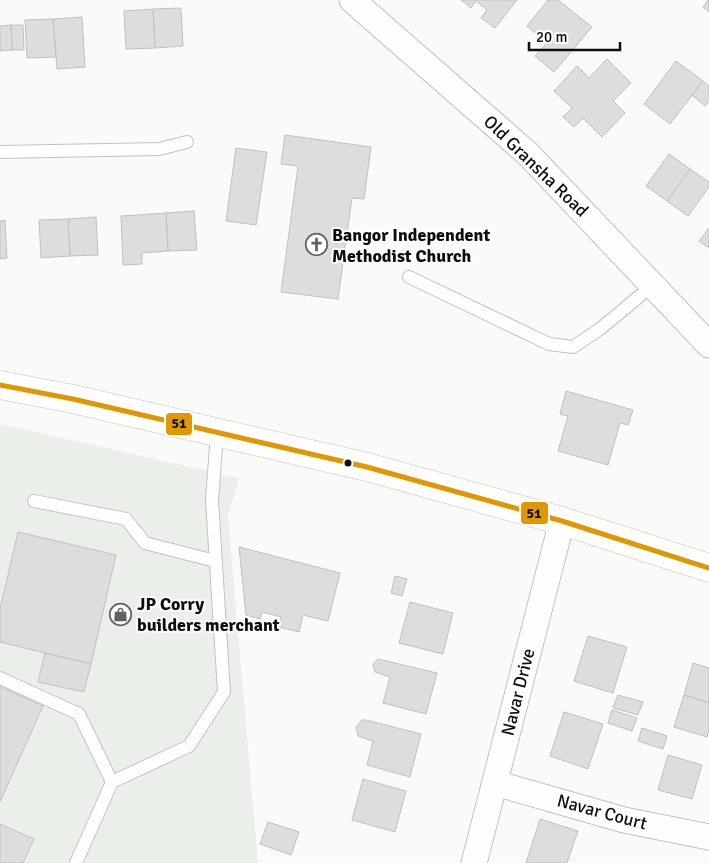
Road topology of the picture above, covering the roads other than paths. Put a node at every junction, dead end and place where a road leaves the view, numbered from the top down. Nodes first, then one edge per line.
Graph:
1 (352, 0) edge
2 (187, 142) dead end
3 (0, 152) edge
4 (409, 277) dead end
5 (653, 285) junction
6 (709, 345) edge
7 (0, 385) edge
8 (217, 433) junction
9 (34, 501) dead end
10 (562, 521) junction
11 (215, 561) junction
12 (709, 568) edge
13 (0, 678) edge
14 (112, 782) junction
15 (495, 783) junction
16 (709, 837) edge
17 (76, 863) edge
18 (474, 863) edge

1 - 5 street, Old Gransha Road
2 - 3 lane
4 - 5 lane
5 - 6 street, Old Gransha Road
7 - 8 street
8 - 10 street
8 - 11 lane
9 - 11 lane
10 - 12 street
10 - 15 street, Navar Drive
11 - 14 lane
13 - 14 lane
14 - 17 lane
15 - 16 street, Navar Court
15 - 18 street, Navar Drive

